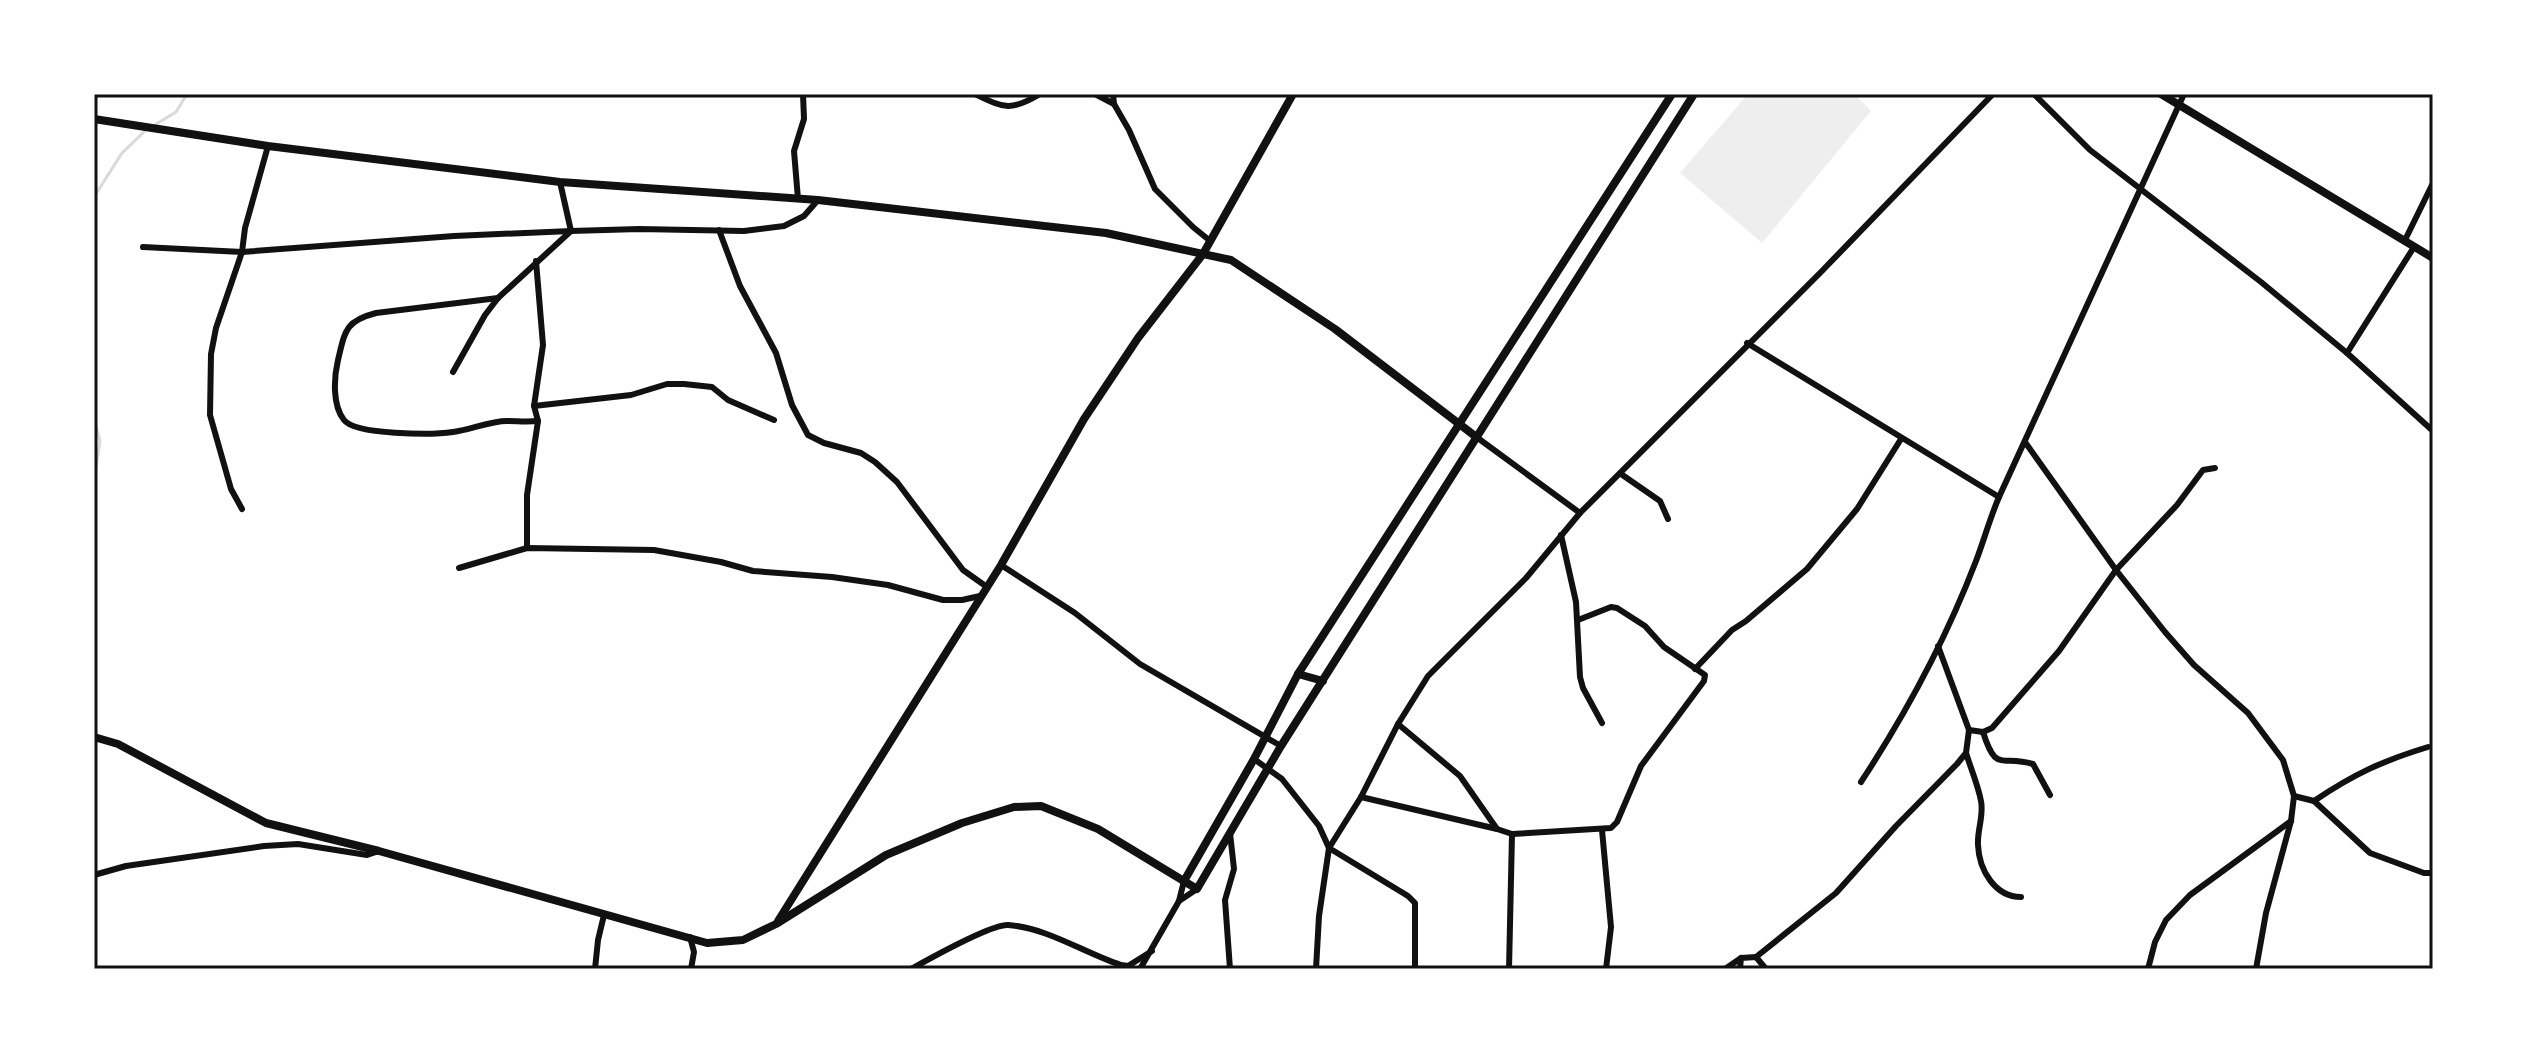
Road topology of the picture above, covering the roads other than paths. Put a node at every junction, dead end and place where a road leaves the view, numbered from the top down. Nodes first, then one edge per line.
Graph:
1 (803, 94) edge
2 (975, 94) edge
3 (1040, 94) edge
4 (1095, 94) edge
5 (1113, 94) edge
6 (1293, 94) edge
7 (1672, 94) edge
8 (1694, 94) edge
9 (1993, 94) edge
10 (2034, 94) edge
11 (2161, 94) edge
12 (2184, 94) edge
13 (1114, 104) junction
14 (2180, 105) junction
15 (94, 119) edge
16 (268, 146) junction
17 (560, 182) junction
18 (2433, 183) edge
19 (2140, 187) junction
20 (1610, 190) junction
21 (798, 199) junction
22 (818, 200) junction
23 (1625, 201) junction
24 (719, 230) junction
25 (571, 231) junction
26 (1209, 240) junction
27 (2405, 240) junction
28 (143, 247) dead end
29 (2414, 247) junction
30 (242, 252) junction
31 (1203, 254) junction
32 (2433, 258) edge
33 (536, 261) junction
34 (498, 298) junction
35 (1747, 343) junction
36 (2347, 353) junction
37 (453, 372) dead end
38 (534, 406) junction
39 (774, 420) dead end
40 (538, 421) junction
41 (1458, 423) junction
42 (2433, 431) edge
43 (1475, 436) junction
44 (1901, 439) junction
45 (2025, 442) junction
46 (2215, 468) dead end
47 (1621, 474) junction
48 (1999, 497) junction
49 (242, 509) dead end
50 (1580, 513) junction
51 (1668, 519) dead end
52 (1561, 535) junction
53 (527, 548) junction
54 (1001, 565) junction
55 (459, 568) dead end
56 (2116, 570) junction
57 (987, 587) junction
58 (980, 596) junction
59 (1578, 620) junction
60 (1938, 646) junction
61 (1695, 669) junction
62 (1298, 674) junction
63 (1323, 681) junction
64 (1602, 723) dead end
65 (1398, 724) junction
66 (1969, 730) junction
67 (1983, 732) junction
68 (1265, 736) junction
69 (94, 737) edge
70 (1281, 746) junction
71 (2428, 747) dead end
72 (1966, 753) junction
73 (1254, 759) junction
74 (1268, 768) junction
75 (1861, 782) dead end
76 (2050, 795) dead end
77 (2294, 796) junction
78 (1361, 797) junction
79 (2314, 801) junction
80 (2291, 821) junction
81 (1497, 829) junction
82 (1602, 830) junction
83 (1230, 833) junction
84 (1512, 834) junction
85 (1329, 848) junction
86 (379, 851) junction
87 (2433, 873) edge
88 (94, 875) edge
89 (1184, 881) junction
90 (1197, 889) junction
91 (2021, 897) dead end
92 (1179, 901) junction
93 (604, 915) junction
94 (776, 924) junction
95 (690, 937) junction
96 (1152, 951) junction
97 (1756, 957) junction
98 (1741, 958) junction
99 (595, 969) edge
100 (691, 969) edge
101 (911, 969) edge
102 (1140, 969) edge
103 (1230, 969) edge
104 (1316, 969) edge
105 (1415, 969) edge
106 (1509, 969) edge
107 (1606, 969) edge
108 (1725, 969) edge
109 (1740, 969) edge
110 (1766, 969) edge
111 (2148, 969) edge
112 (2256, 969) edge

1 - 21 street
2 - 3 street
4 - 13 street
5 - 13 street
6 - 26 street
7 - 20 street
8 - 23 street
9 - 35 street
10 - 19 street
11 - 14 street
12 - 14 street
13 - 26 street
14 - 19 street
14 - 27 street
15 - 16 street
16 - 17 street
16 - 30 street
17 - 21 street
17 - 25 street
18 - 27 street
19 - 36 street
19 - 45 street
20 - 23 street
20 - 41 street
21 - 22 street
22 - 24 street
22 - 31 street
23 - 43 street
24 - 25 street
24 - 57 street
25 - 30 street
25 - 33 street
26 - 31 street
27 - 29 street
28 - 30 street
29 - 32 street
29 - 36 street
30 - 49 street
31 - 41 street
31 - 54 street
33 - 34 street
33 - 38 street
34 - 37 street
34 - 40 street
35 - 44 street
35 - 47 street
36 - 42 street
38 - 39 street
38 - 40 street
40 - 53 street
41 - 43 street
41 - 62 street
43 - 50 street
43 - 63 street
44 - 48 street
44 - 61 street
45 - 48 street
45 - 56 street
46 - 56 street
47 - 50 street
47 - 51 street
48 - 60 street
50 - 52 street
52 - 59 street
52 - 65 street
53 - 55 street
53 - 58 street
54 - 57 street
54 - 68 street
56 - 67 street
56 - 77 street
57 - 58 street
58 - 94 street
59 - 61 street
59 - 64 street
60 - 66 street
60 - 75 street
61 - 82 street
62 - 63 street
62 - 68 street
63 - 70 street
65 - 78 street
65 - 81 street
66 - 67 street
66 - 72 street
67 - 76 street
68 - 70 street
68 - 73 street
69 - 86 street
70 - 74 street
71 - 79 street
72 - 91 street
72 - 97 street
73 - 74 street
73 - 89 street
74 - 83 street
74 - 85 street
77 - 79 street
77 - 80 street
78 - 81 street
78 - 85 street
79 - 87 street
80 - 111 street
80 - 112 street
81 - 84 street
82 - 84 street
82 - 107 street
83 - 90 street
83 - 103 street
84 - 106 street
85 - 104 street
85 - 105 street
86 - 88 street
86 - 93 street
89 - 90 street
89 - 92 street
89 - 94 street
90 - 92 street
92 - 96 street
93 - 95 street
93 - 99 street
94 - 95 street
95 - 100 street
96 - 101 street
96 - 102 street
97 - 98 street
97 - 110 street
98 - 108 street
98 - 109 street

